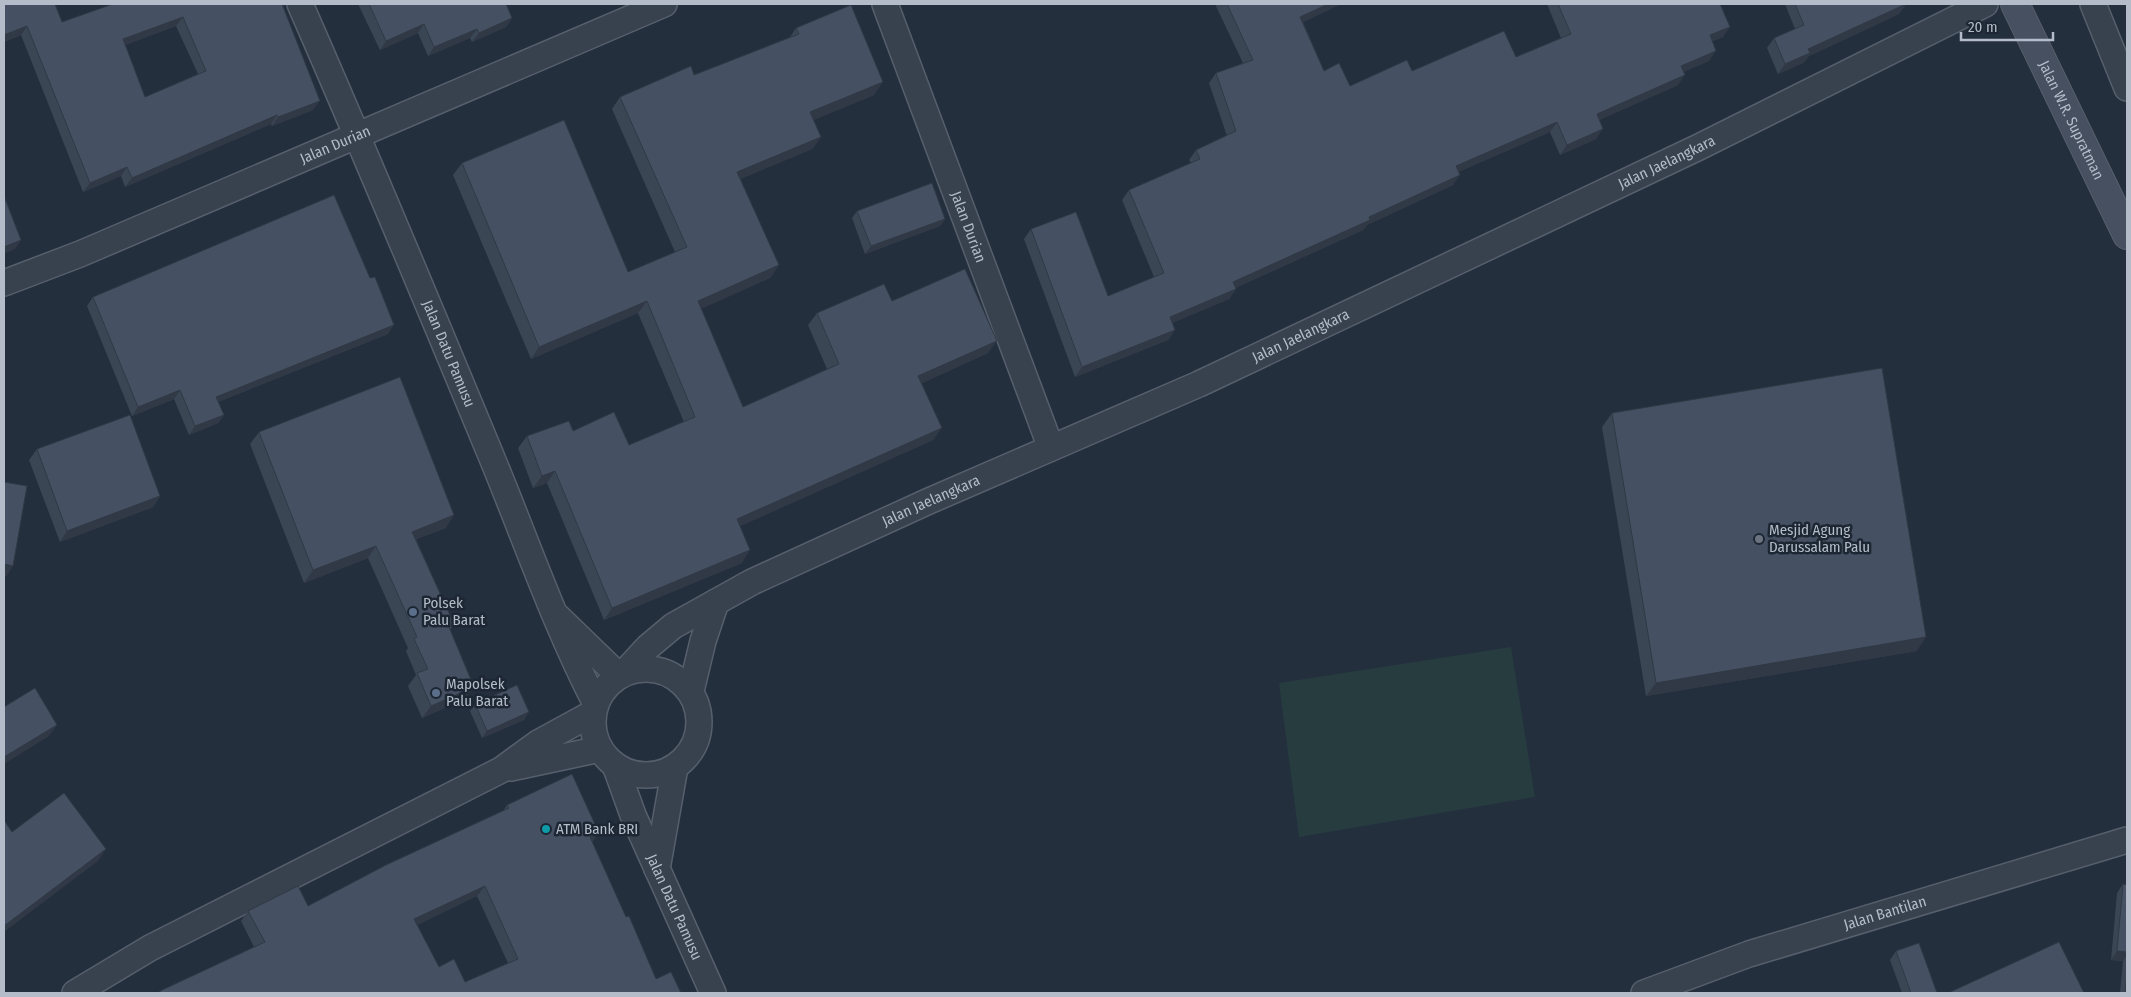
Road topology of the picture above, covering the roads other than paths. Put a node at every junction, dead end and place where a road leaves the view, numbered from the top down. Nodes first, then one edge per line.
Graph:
1 (300, 4) edge
2 (664, 4) edge
3 (885, 4) edge
4 (1985, 4) edge
5 (2015, 4) edge
6 (2093, 4) edge
7 (2127, 88) edge
8 (357, 134) junction
9 (2127, 235) edge
10 (4, 283) edge
11 (1051, 448) junction
12 (716, 602) junction
13 (554, 614) junction
14 (622, 674) junction
15 (691, 691) junction
16 (594, 709) junction
17 (608, 757) junction
18 (675, 767) junction
19 (501, 770) junction
20 (2127, 840) edge
21 (657, 869) junction
22 (75, 993) edge
23 (713, 993) edge
24 (1644, 993) edge

1 - 8 street, Jalan Datu Pamusu
2 - 8 street, Jalan Durian
3 - 11 street, Jalan Durian
4 - 11 street, Jalan Jaelangkara
5 - 9 street, Jalan W.R. Supratman
6 - 7 street
8 - 10 street, Jalan Durian
8 - 13 street, Jalan Datu Pamusu
11 - 12 street, Jalan Jaelangkara
12 - 14 street, Jalan Jaelangkara
12 - 15 street
13 - 14 street
13 - 16 street, Jalan Datu Pamusu
14 - 15 street
14 - 16 street
15 - 18 street
16 - 17 street
16 - 19 street
17 - 18 street
17 - 19 street
17 - 21 street, Jalan Datu Pamusu
18 - 21 street
19 - 22 street
20 - 24 street, Jalan Bantilan
21 - 23 street, Jalan Datu Pamusu

